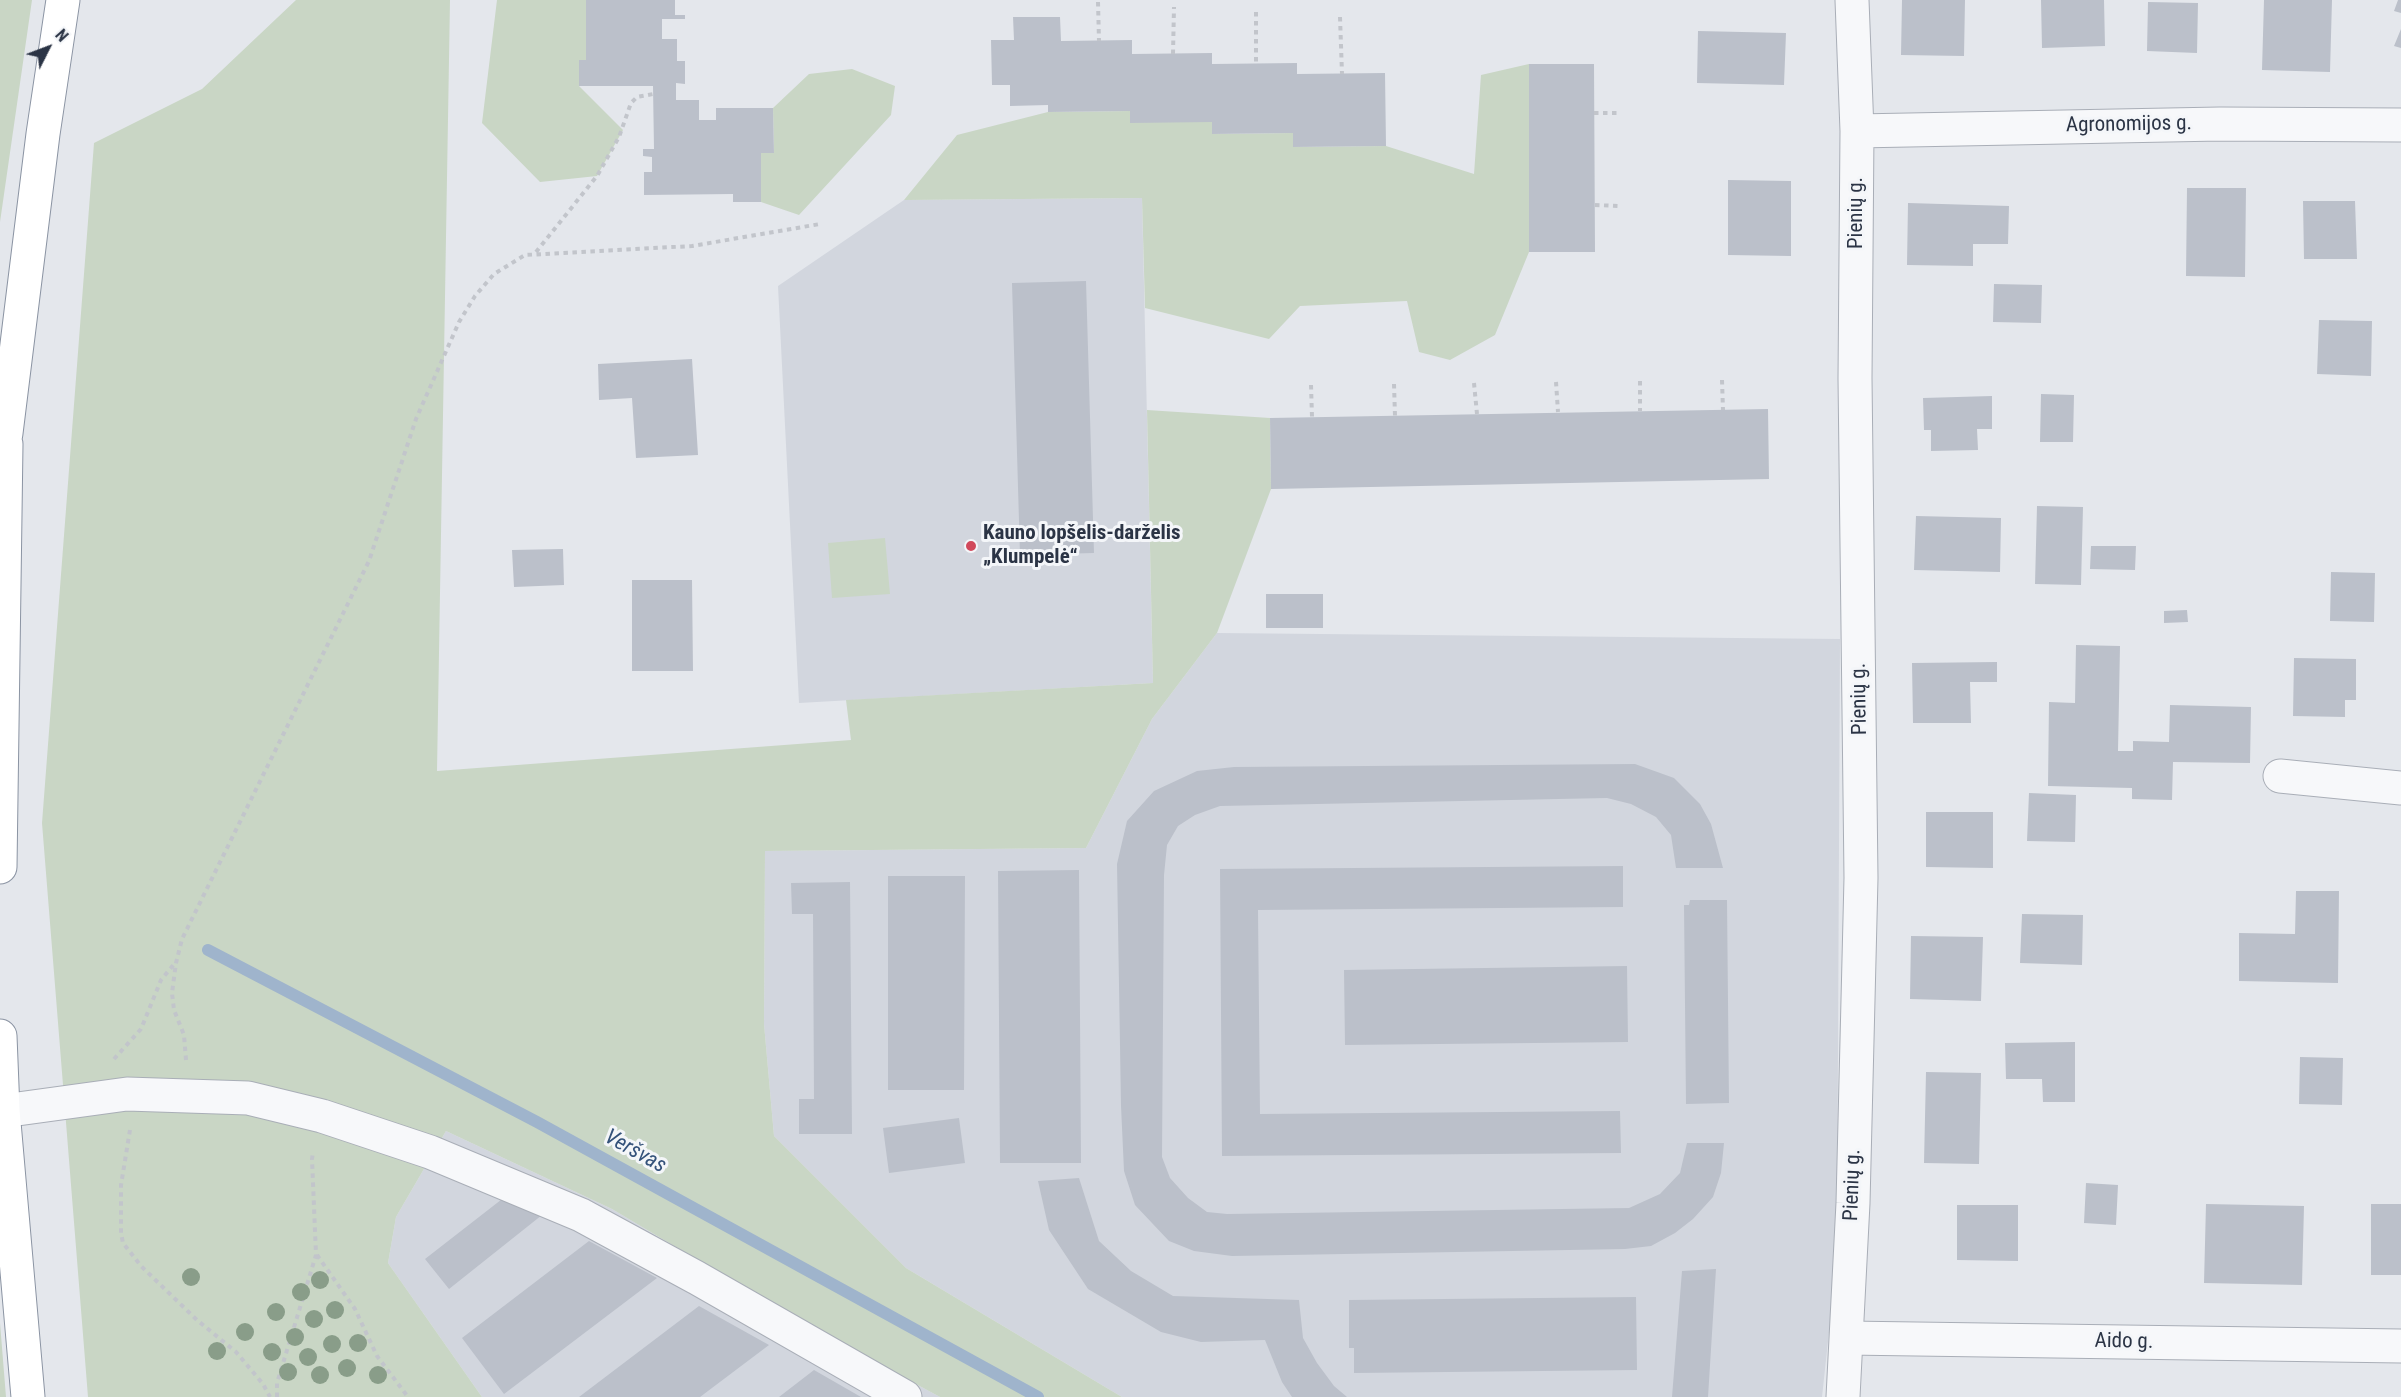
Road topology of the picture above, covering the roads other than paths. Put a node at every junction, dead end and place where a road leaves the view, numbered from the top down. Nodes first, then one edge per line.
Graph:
1 (63, 0) edge
2 (1852, 0) edge
3 (2401, 125) edge
4 (1857, 131) junction
5 (6, 433) junction
6 (0, 466) edge
7 (2280, 776) dead end
8 (2401, 788) edge
9 (0, 867) edge
10 (0, 1036) edge
11 (3, 1111) junction
12 (1847, 1338) junction
13 (2401, 1346) edge
14 (28, 1397) edge
15 (905, 1397) edge
16 (1843, 1397) edge

1 - 5 highway
2 - 4 street, Pienių g.
3 - 4 street, Agronomijos g.
4 - 12 street, Pienių g.
5 - 6 highway
5 - 9 highway
7 - 8 street
10 - 11 highway
11 - 14 highway
11 - 15 street
12 - 13 street, Aido g.
12 - 16 street, Pienių g.

